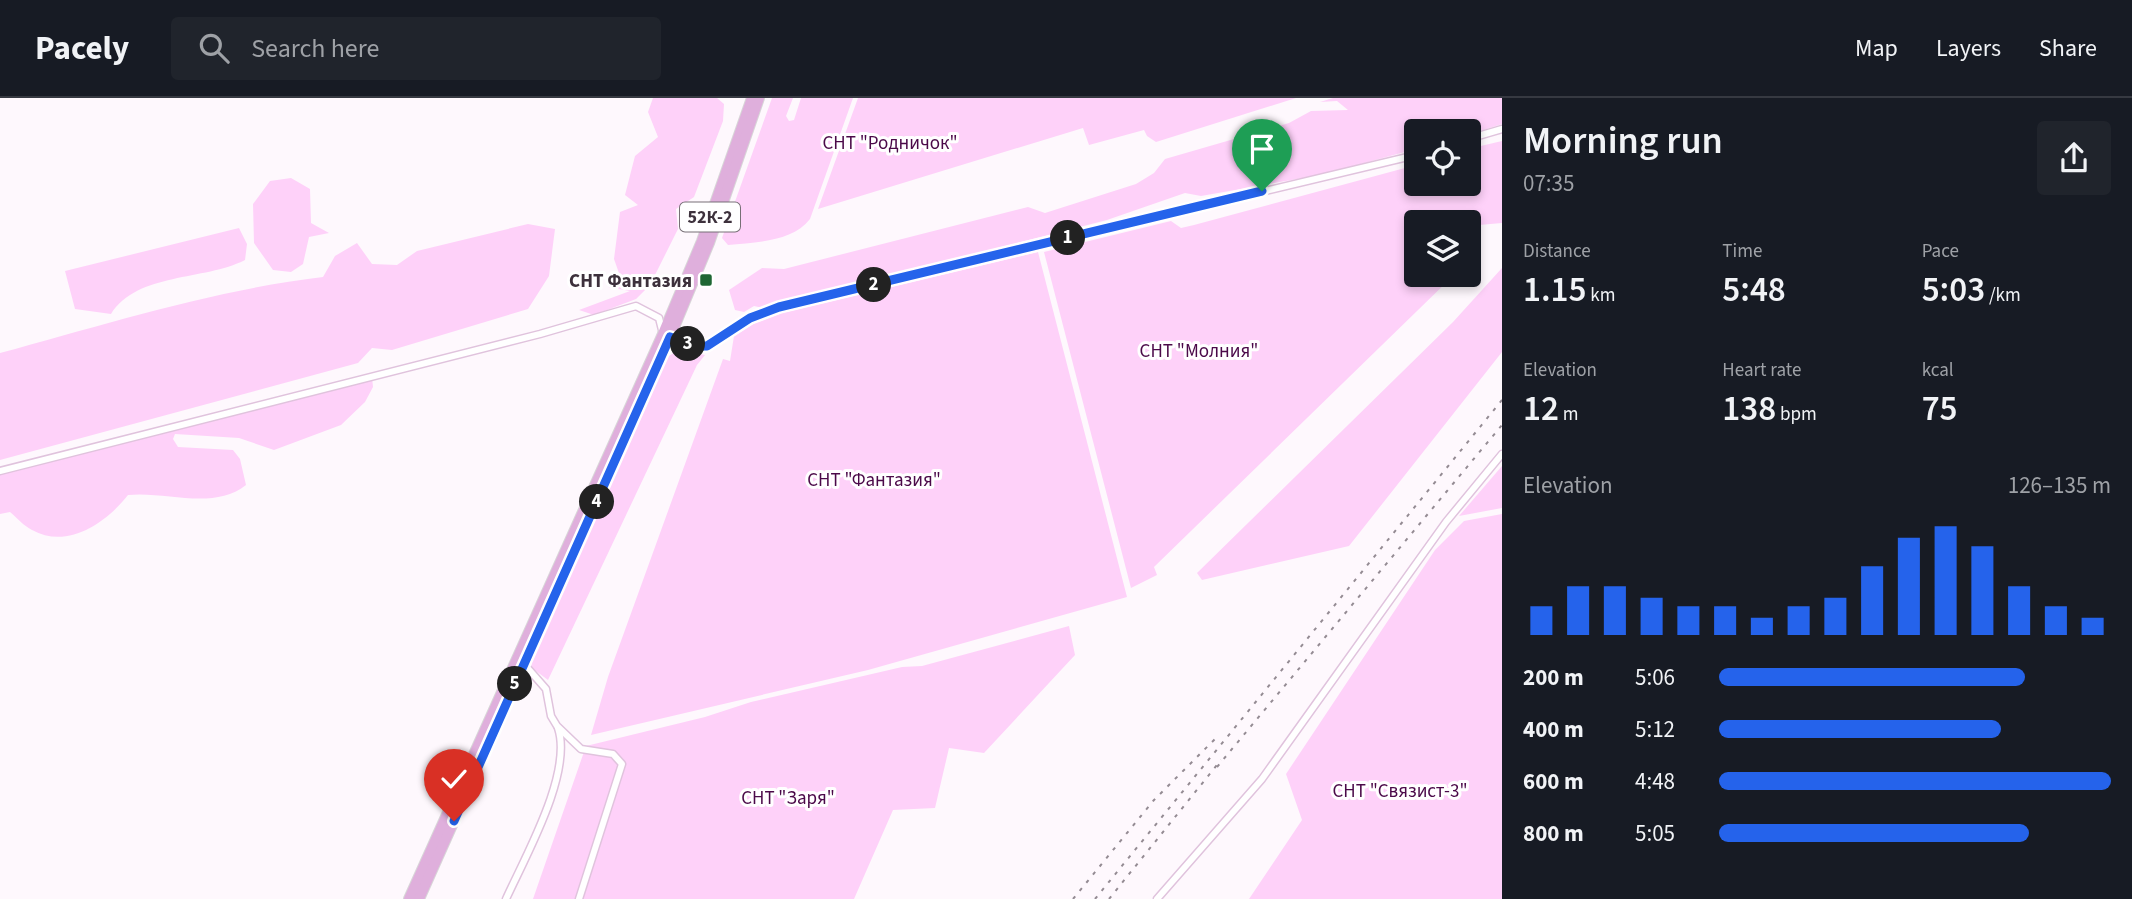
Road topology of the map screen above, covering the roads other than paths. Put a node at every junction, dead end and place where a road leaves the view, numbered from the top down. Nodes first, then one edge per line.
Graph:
1 (752, 98) edge
2 (760, 98) edge
3 (1502, 129) edge
4 (1481, 135) edge
5 (1404, 158) edge
6 (667, 335) junction
7 (1502, 454) edge
8 (0, 471) edge
9 (524, 664) junction
10 (557, 726) junction
11 (409, 899) edge
12 (419, 899) edge
13 (506, 899) edge
14 (579, 899) edge
15 (1157, 899) edge

1 - 6 main road, 52К-2
2 - 6 main road, 52К-2
3 - 4 street
5 - 6 street
6 - 8 street
6 - 9 main road, 52К-2
6 - 11 main road, 52К-2
7 - 15 street
9 - 10 street
9 - 12 main road, 52К-2
10 - 13 street
10 - 14 street

